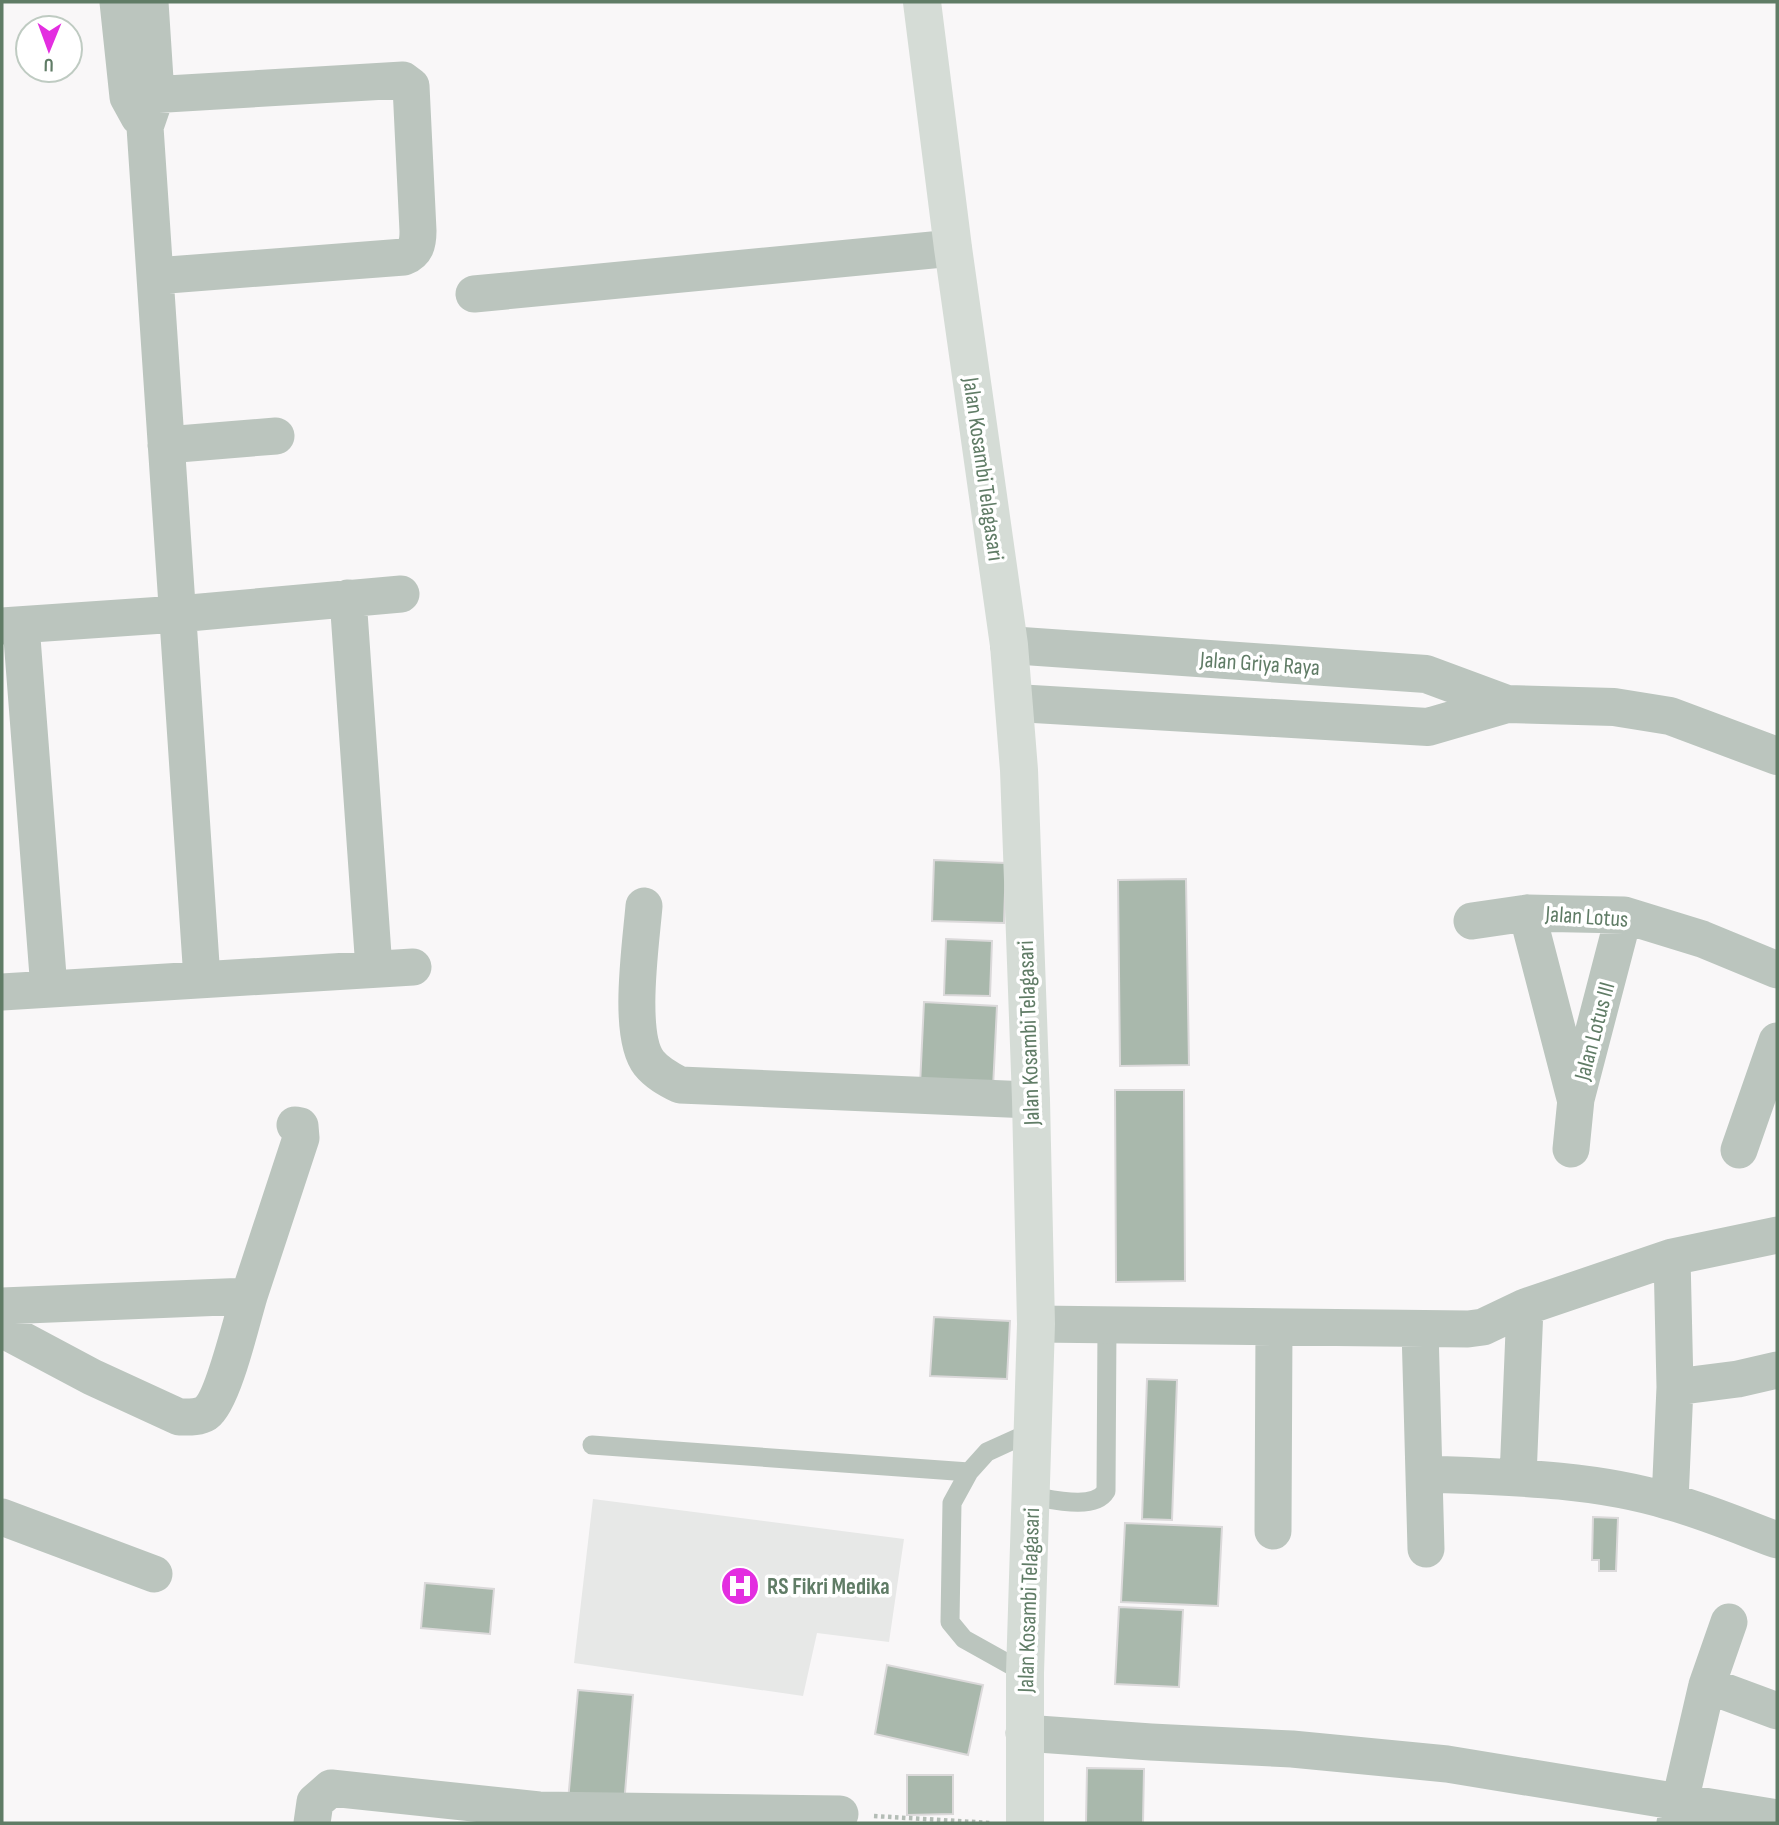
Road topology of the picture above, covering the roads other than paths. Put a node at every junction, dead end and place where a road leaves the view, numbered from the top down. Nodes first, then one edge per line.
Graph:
1 (118, 2) edge
2 (150, 2) edge
3 (922, 2) edge
4 (143, 106) junction
5 (953, 248) junction
6 (155, 276) junction
7 (474, 294) dead end
8 (276, 436) dead end
9 (166, 445) junction
10 (401, 594) dead end
11 (348, 598) junction
12 (177, 614) junction
13 (12, 626) edge
14 (1009, 645) junction
15 (1078, 650) junction
16 (1014, 704) junction
17 (1507, 704) junction
18 (1077, 707) junction
19 (1777, 756) edge
20 (644, 906) dead end
21 (1527, 913) junction
22 (1624, 915) junction
23 (1472, 921) dead end
24 (412, 967) dead end
25 (374, 969) junction
26 (1777, 970) edge
27 (202, 979) junction
28 (49, 989) junction
29 (2, 992) edge
30 (1777, 1041) edge
31 (1576, 1099) junction
32 (1031, 1100) junction
33 (295, 1125) dead end
34 (1571, 1149) dead end
35 (1739, 1150) dead end
36 (1777, 1235) edge
37 (1672, 1257) junction
38 (249, 1296) junction
39 (2, 1306) edge
40 (1525, 1307) junction
41 (1036, 1324) junction
42 (1107, 1325) junction
43 (1274, 1327) junction
44 (2, 1329) edge
45 (1420, 1329) junction
46 (1777, 1370) edge
47 (1738, 1379) junction
48 (1675, 1387) junction
49 (1777, 1394) edge
50 (1031, 1432) junction
51 (592, 1444) dead end
52 (969, 1472) junction
53 (1425, 1474) junction
54 (1518, 1477) junction
55 (1031, 1496) junction
56 (1670, 1501) junction
57 (2, 1517) edge
58 (1273, 1531) dead end
59 (1777, 1540) edge
60 (1426, 1549) dead end
61 (154, 1574) dead end
62 (1729, 1622) dead end
63 (1025, 1673) junction
64 (1707, 1685) junction
65 (1777, 1711) edge
66 (1024, 1733) junction
67 (1677, 1813) edge
68 (840, 1814) road end
69 (1777, 1818) edge
70 (312, 1823) edge
71 (1025, 1823) edge

1 - 4 street
2 - 4 street
3 - 5 main road, Jalan Kosambi Telagasari
4 - 6 street
4 - 6 street
5 - 7 street
5 - 14 main road, Jalan Kosambi Telagasari
6 - 9 street
8 - 9 street
9 - 12 street
10 - 11 street
11 - 12 street
11 - 25 street
12 - 13 street
12 - 27 street
13 - 28 street
14 - 15 street, Jalan Griya Raya
14 - 16 main road, Jalan Kosambi Telagasari
15 - 17 street, Jalan Griya Raya
15 - 18 street
16 - 18 street, Jalan Griya Raya
16 - 32 main road, Jalan Kosambi Telagasari
17 - 18 street, Jalan Griya Raya
17 - 19 street, Jalan Griya Raya
20 - 32 street
21 - 22 street, Jalan Lotus
21 - 23 street, Jalan Lotus
21 - 31 street
22 - 26 street, Jalan Lotus
22 - 31 street, Jalan Lotus III
24 - 25 street
25 - 27 street
27 - 28 street
28 - 29 street
30 - 35 street
31 - 34 street, Jalan Lotus III
32 - 41 main road, Jalan Kosambi Telagasari
33 - 38 street
36 - 37 street
37 - 40 street
37 - 48 street
38 - 39 street
38 - 44 street
40 - 45 street
40 - 54 street
41 - 42 street
41 - 50 main road, Jalan Kosambi Telagasari
42 - 43 street
42 - 55 lane
43 - 45 street
43 - 58 street
45 - 53 street
46 - 47 street
47 - 48 street
47 - 49 street
48 - 56 street
50 - 52 lane
50 - 55 main road, Jalan Kosambi Telagasari
51 - 52 lane
52 - 63 lane
53 - 54 street
53 - 60 street
54 - 56 street
55 - 63 main road, Jalan Kosambi Telagasari
56 - 59 street
57 - 61 street
62 - 64 street
63 - 66 main road, Jalan Kosambi Telagasari
64 - 65 street
64 - 67 street
66 - 67 street
66 - 71 main road, Jalan Kosambi Telagasari
67 - 69 street
68 - 70 street

